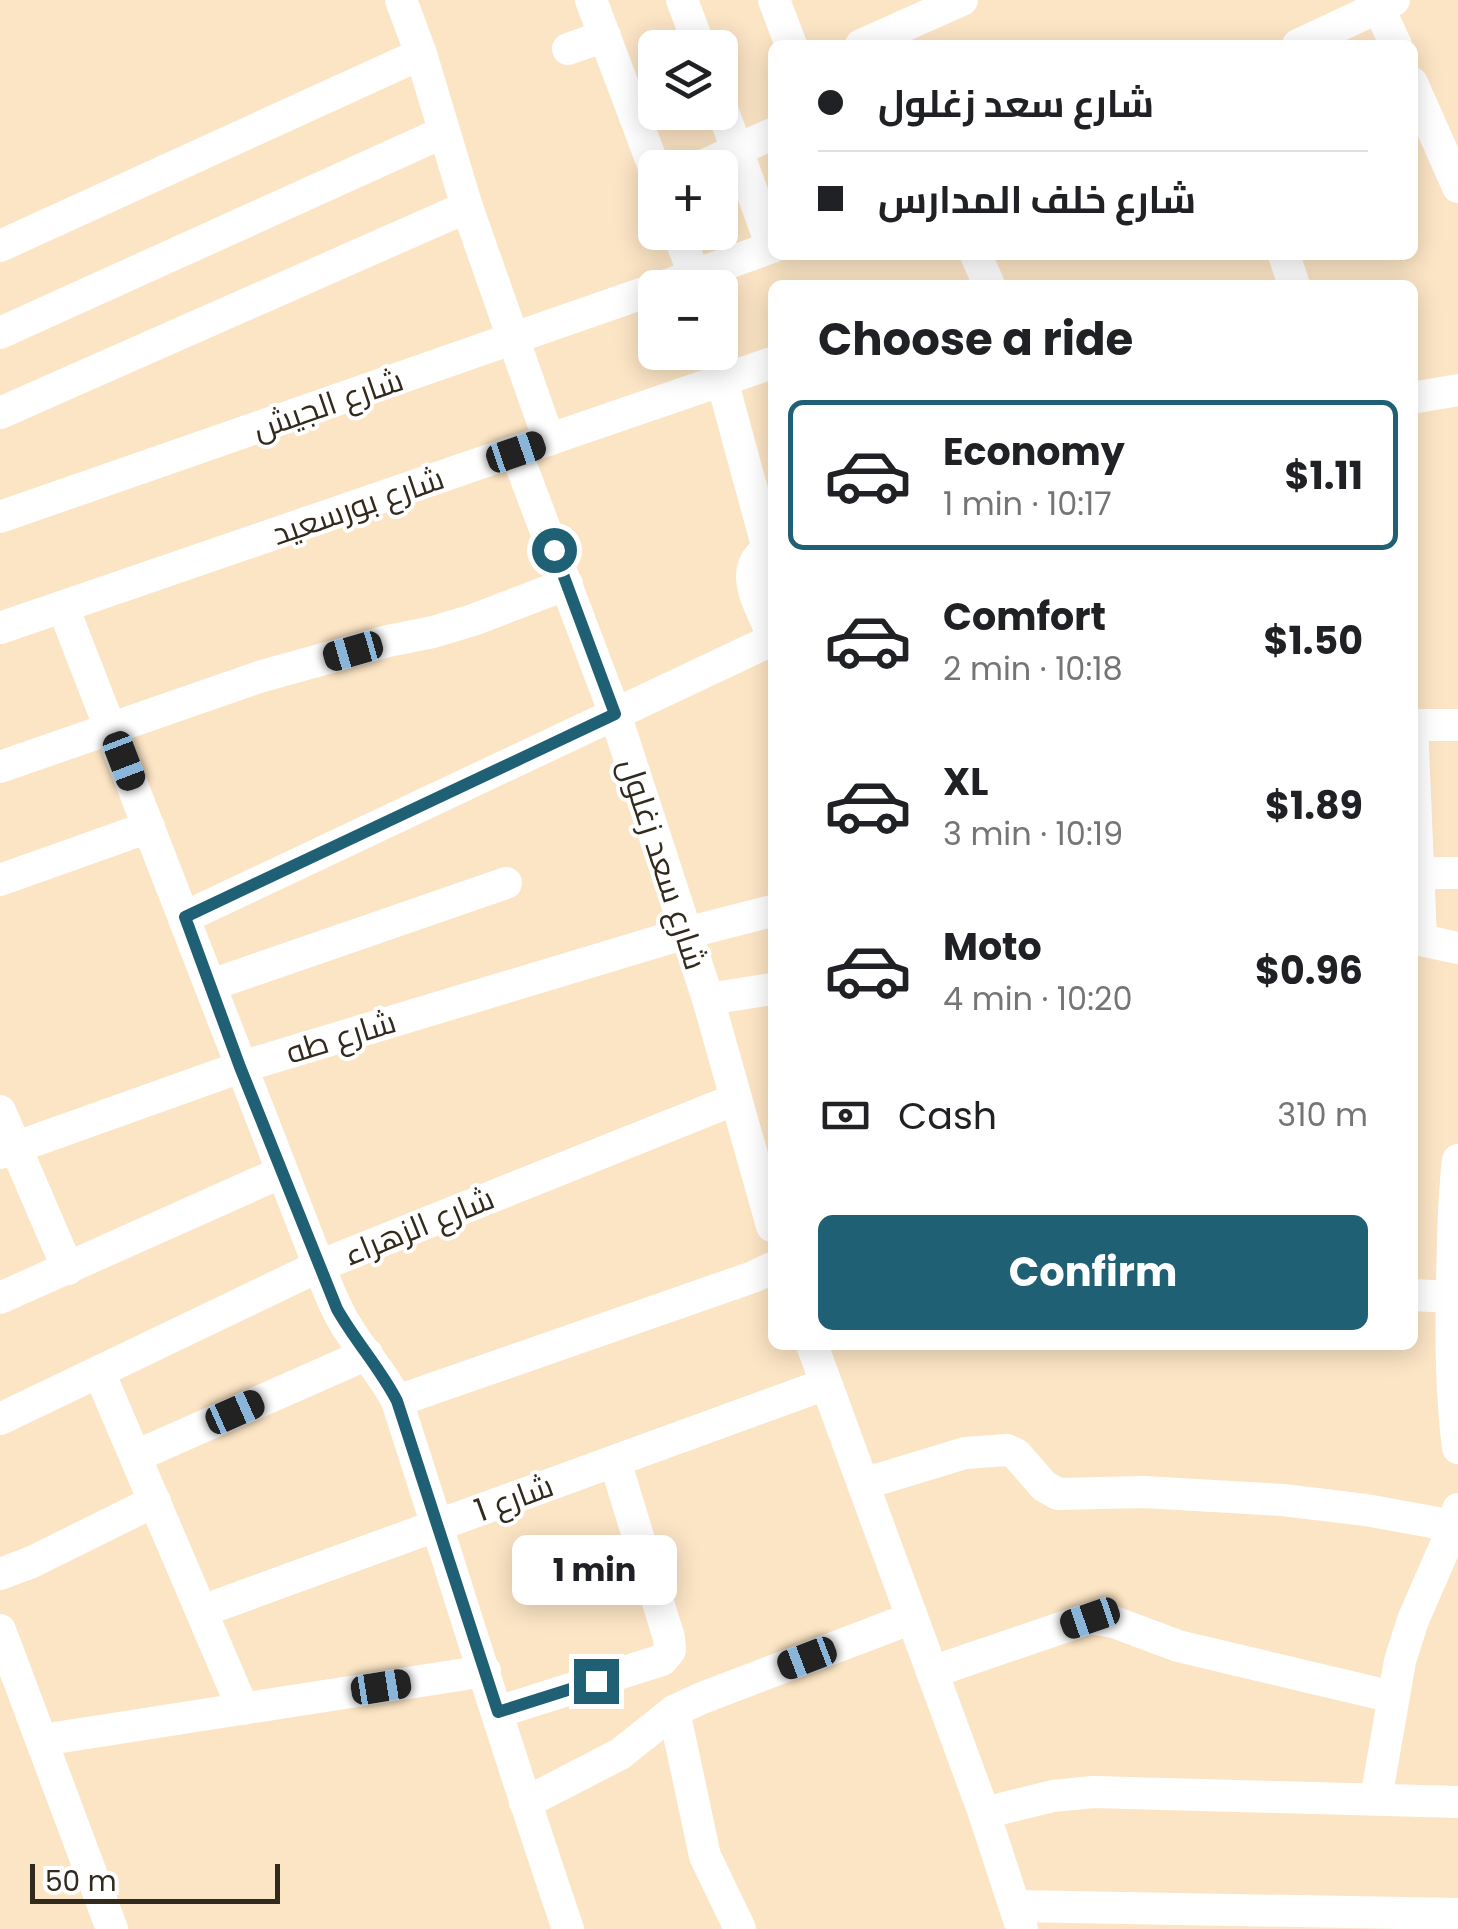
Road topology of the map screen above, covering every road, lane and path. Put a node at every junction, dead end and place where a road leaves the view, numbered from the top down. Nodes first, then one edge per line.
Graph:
1 (401, 0) edge
2 (592, 0) edge
3 (682, 0) edge
4 (774, 0) edge
5 (962, 0) edge
6 (1383, 2) edge
7 (693, 30) edge
8 (605, 36) junction
9 (789, 40) edge
10 (876, 40) edge
11 (1308, 40) edge
12 (1394, 40) edge
13 (568, 49) dead end
14 (421, 54) junction
15 (1418, 97) edge
16 (730, 130) edge
17 (444, 132) junction
18 (768, 136) edge
19 (648, 150) edge
20 (737, 150) joint
21 (738, 153) edge
22 (1458, 187) edge
23 (467, 207) junction
24 (768, 235) edge
25 (0, 246) edge
26 (768, 247) edge
27 (707, 270) edge
28 (638, 295) edge
29 (0, 333) edge
30 (513, 340) junction
31 (768, 365) edge
32 (722, 380) junction
33 (1458, 390) edge
34 (1418, 397) edge
35 (0, 413) edge
36 (549, 440) junction
37 (516, 452) junction
38 (0, 517) edge
39 (768, 541) edge
40 (768, 550) edge
41 (567, 584) junction
42 (63, 607) junction
43 (768, 626) edge
44 (0, 628) edge
45 (768, 639) edge
46 (615, 714) junction
47 (1418, 724) edge
48 (1458, 725) edge
49 (111, 728) junction
50 (0, 767) edge
51 (149, 827) junction
52 (1418, 862) edge
53 (1419, 873) junction
54 (1458, 873) edge
55 (0, 880) edge
56 (506, 883) dead end
57 (1418, 906) edge
58 (768, 913) edge
59 (185, 917) junction
60 (686, 933) junction
61 (1418, 939) edge
62 (1458, 948) edge
63 (211, 985) junction
64 (768, 990) edge
65 (708, 999) junction
66 (240, 1067) junction
67 (736, 1099) junction
68 (0, 1111) edge
69 (8, 1150) edge
70 (762, 1150) edge
71 (1458, 1160) edge
72 (282, 1172) junction
73 (768, 1196) edge
74 (319, 1266) junction
75 (68, 1270) junction
76 (768, 1270) edge
77 (1418, 1294) edge
78 (1452, 1297) junction
79 (0, 1298) edge
80 (1455, 1330) edge
81 (814, 1350) edge
82 (367, 1354) junction
83 (99, 1372) junction
84 (826, 1384) junction
85 (397, 1401) junction
86 (0, 1419) edge
87 (1458, 1448) edge
88 (136, 1456) junction
89 (615, 1461) junction
90 (863, 1484) junction
91 (155, 1501) junction
92 (1456, 1518) edge
93 (437, 1526) junction
94 (0, 1574) edge
95 (202, 1611) junction
96 (912, 1618) junction
97 (0, 1633) edge
98 (485, 1671) junction
99 (932, 1672) junction
100 (1392, 1697) junction
101 (243, 1709) junction
102 (498, 1712) junction
103 (674, 1712) junction
104 (42, 1740) junction
105 (1376, 1799) junction
106 (1458, 1802) edge
107 (525, 1803) junction
108 (984, 1812) junction
109 (1458, 1914) edge
110 (1018, 1918) edge
111 (1345, 1920) edge
112 (112, 1929) edge
113 (568, 1929) edge
114 (740, 1929) edge

1 - 14 street
2 - 8 street
3 - 7 street
4 - 9 street
5 - 10 street
6 - 11 street
6 - 12 street
8 - 13 street
8 - 19 street
14 - 17 street
14 - 25 street
15 - 22 street
16 - 20 street
17 - 23 street
17 - 29 street
18 - 20 street
21 - 24 street
23 - 30 street
23 - 35 street
26 - 27 street, شارع الجيش
28 - 30 street, شارع الجيش
30 - 36 street
30 - 38 street, شارع الجيش
31 - 32 street, شارع بورسعيد
32 - 36 street, شارع بورسعيد
32 - 39 street
33 - 34 street
36 - 37 street, شارع بورسعيد
37 - 41 street, شارع سعد زغلول
37 - 42 street, شارع بورسعيد
40 - 43 street
41 - 46 street, شارع سعد زغلول
41 - 49 street
42 - 44 street, شارع بورسعيد
42 - 49 street
45 - 46 street
46 - 59 street
46 - 60 street, شارع سعد زغلول
47 - 48 street
49 - 50 street
49 - 51 street
51 - 55 street
51 - 59 street
52 - 53 street
53 - 54 street
53 - 57 street
56 - 63 street
58 - 60 street, شارع طه
59 - 63 street
60 - 65 street, شارع سعد زغلول
60 - 66 street, شارع طه
61 - 62 street
63 - 66 street
64 - 65 street
65 - 67 street, شارع سعد زغلول
66 - 69 street, شارع طه
66 - 72 street
67 - 70 street, شارع سعد زغلول
67 - 74 street, شارع الزهراء
68 - 69 street
69 - 75 street
70 - 73 street, شارع سعد زغلول
71 - 78 street
72 - 74 street
72 - 75 street
74 - 82 street
74 - 83 street, شارع الزهراء
75 - 79 street
76 - 85 street
77 - 78 street
78 - 80 street
80 - 87 street
81 - 84 street
82 - 85 street
82 - 88 street
83 - 86 street, شارع الزهراء
83 - 88 street
84 - 89 street, شارع 1
84 - 90 street
85 - 93 street
88 - 91 street
89 - 93 street, شارع 1
89 - 102 street
90 - 92 street
90 - 96 street
91 - 94 street
91 - 95 street
92 - 100 street
93 - 95 street, شارع 1
93 - 98 street
95 - 101 street
96 - 99 street
96 - 103 street
97 - 104 street
98 - 101 street
98 - 102 street
99 - 100 street
99 - 108 street
100 - 105 street
101 - 104 street
102 - 107 street
103 - 107 street
103 - 114 street
104 - 112 street
105 - 106 street
105 - 108 street
107 - 113 street
108 - 110 street
109 - 111 street
110 - 111 street

